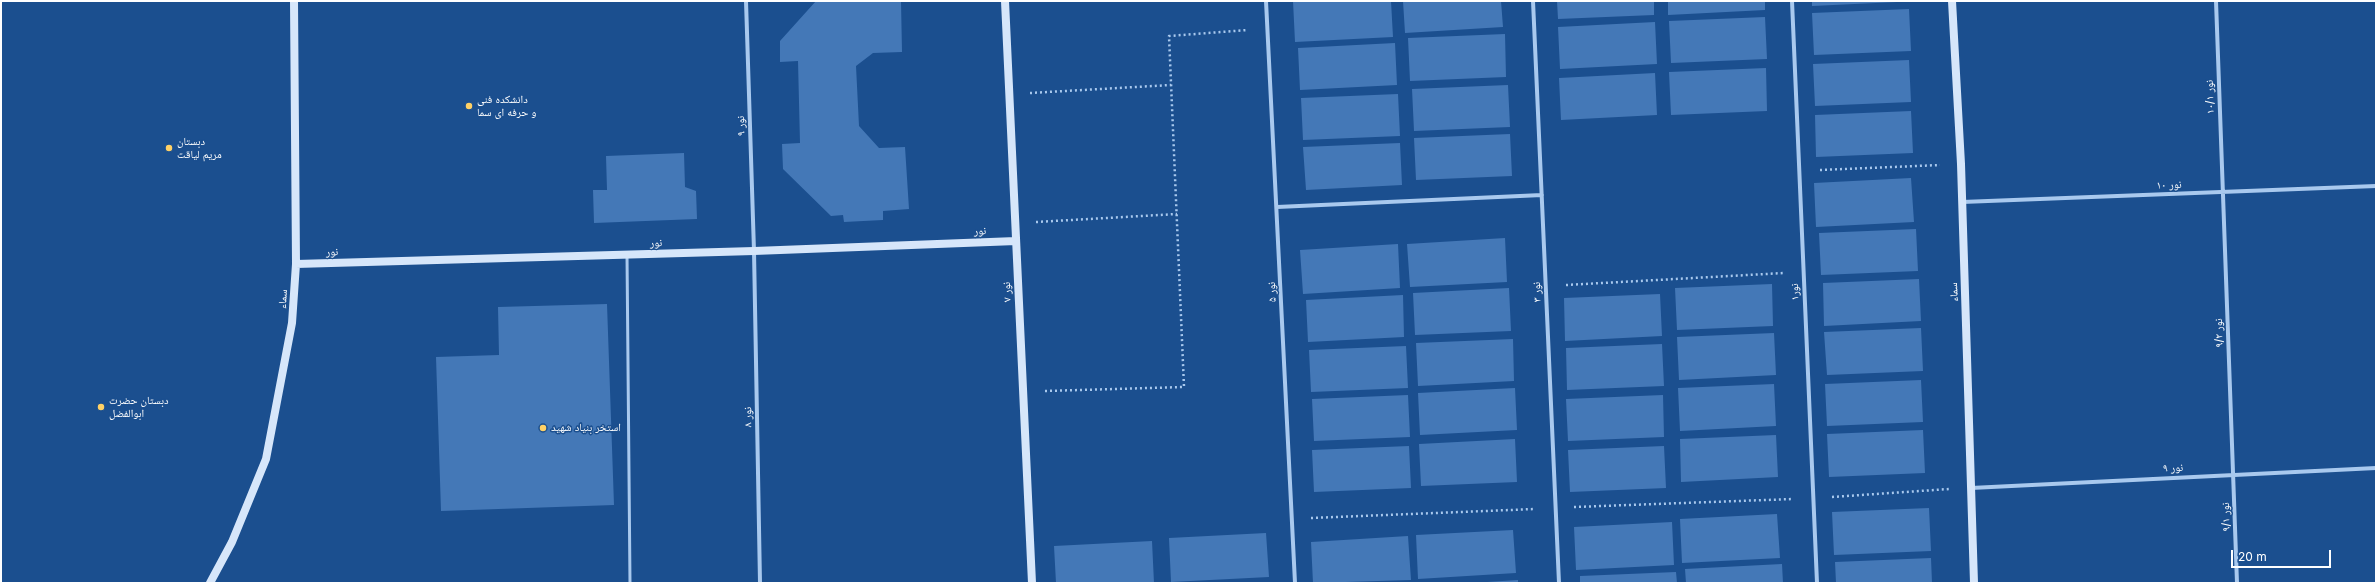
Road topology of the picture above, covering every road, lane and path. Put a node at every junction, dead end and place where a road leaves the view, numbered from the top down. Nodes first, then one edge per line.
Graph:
1 (294, 1) edge
2 (746, 1) edge
3 (1005, 1) edge
4 (1266, 1) edge
5 (1533, 1) edge
6 (1792, 1) edge
7 (1952, 1) edge
8 (2216, 1) edge
9 (1268, 28) junction
10 (1171, 85) junction
11 (1009, 94) junction
12 (1961, 164) junction
13 (1799, 170) junction
14 (2376, 186) edge
15 (2223, 192) junction
16 (1542, 195) junction
17 (1962, 202) junction
18 (1277, 208) junction
19 (1177, 214) junction
20 (1015, 222) junction
21 (1016, 241) junction
22 (754, 251) junction
23 (626, 254) junction
24 (296, 264) junction
25 (1804, 272) junction
26 (1545, 286) junction
27 (1023, 392) junction
28 (2376, 468) edge
29 (2233, 474) junction
30 (1971, 488) junction
31 (1813, 498) junction
32 (1555, 508) junction
33 (1292, 518) junction
34 (210, 583) edge
35 (630, 583) edge
36 (760, 583) edge
37 (1032, 583) edge
38 (1295, 583) edge
39 (1559, 583) edge
40 (1817, 583) edge
41 (1974, 583) edge
42 (2237, 583) edge

1 - 24 street, سماء
2 - 22 street, نور ۹
3 - 11 street, نور ۷
4 - 9 street, نور ۵
5 - 16 street, نور ۳
6 - 13 street, نور۱
7 - 12 street, سماء
8 - 15 street, نور ۱۰/۱
9 - 10 path
9 - 18 street, نور ۵
10 - 11 path
10 - 19 path
11 - 20 street, نور ۷
12 - 13 path
12 - 17 street, سماء
13 - 25 street, نور۱
14 - 15 street, نور ۱۰
15 - 17 street, نور ۱۰
15 - 29 street, نور ۹/۲
16 - 18 street
16 - 26 street, نور ۳
17 - 30 street, سماء
18 - 33 street, نور ۵
19 - 20 path
19 - 27 path
20 - 21 street, نور ۷
21 - 22 street, نور
21 - 27 street, نور ۷
22 - 23 street, نور
22 - 36 street, نور ۸
23 - 24 street, نور
23 - 35 lane
24 - 34 street, سماء
25 - 26 path
25 - 31 street, نور۱
26 - 32 street, نور ۳
27 - 37 street, نور ۷
28 - 29 street, نور ۹
29 - 30 street, نور ۹
29 - 42 street, نور ۹/۱
30 - 31 path
30 - 41 street, سماء
31 - 32 path
31 - 40 street, نور۱
32 - 33 path
32 - 39 street, نور ۳
33 - 38 street, نور ۵

